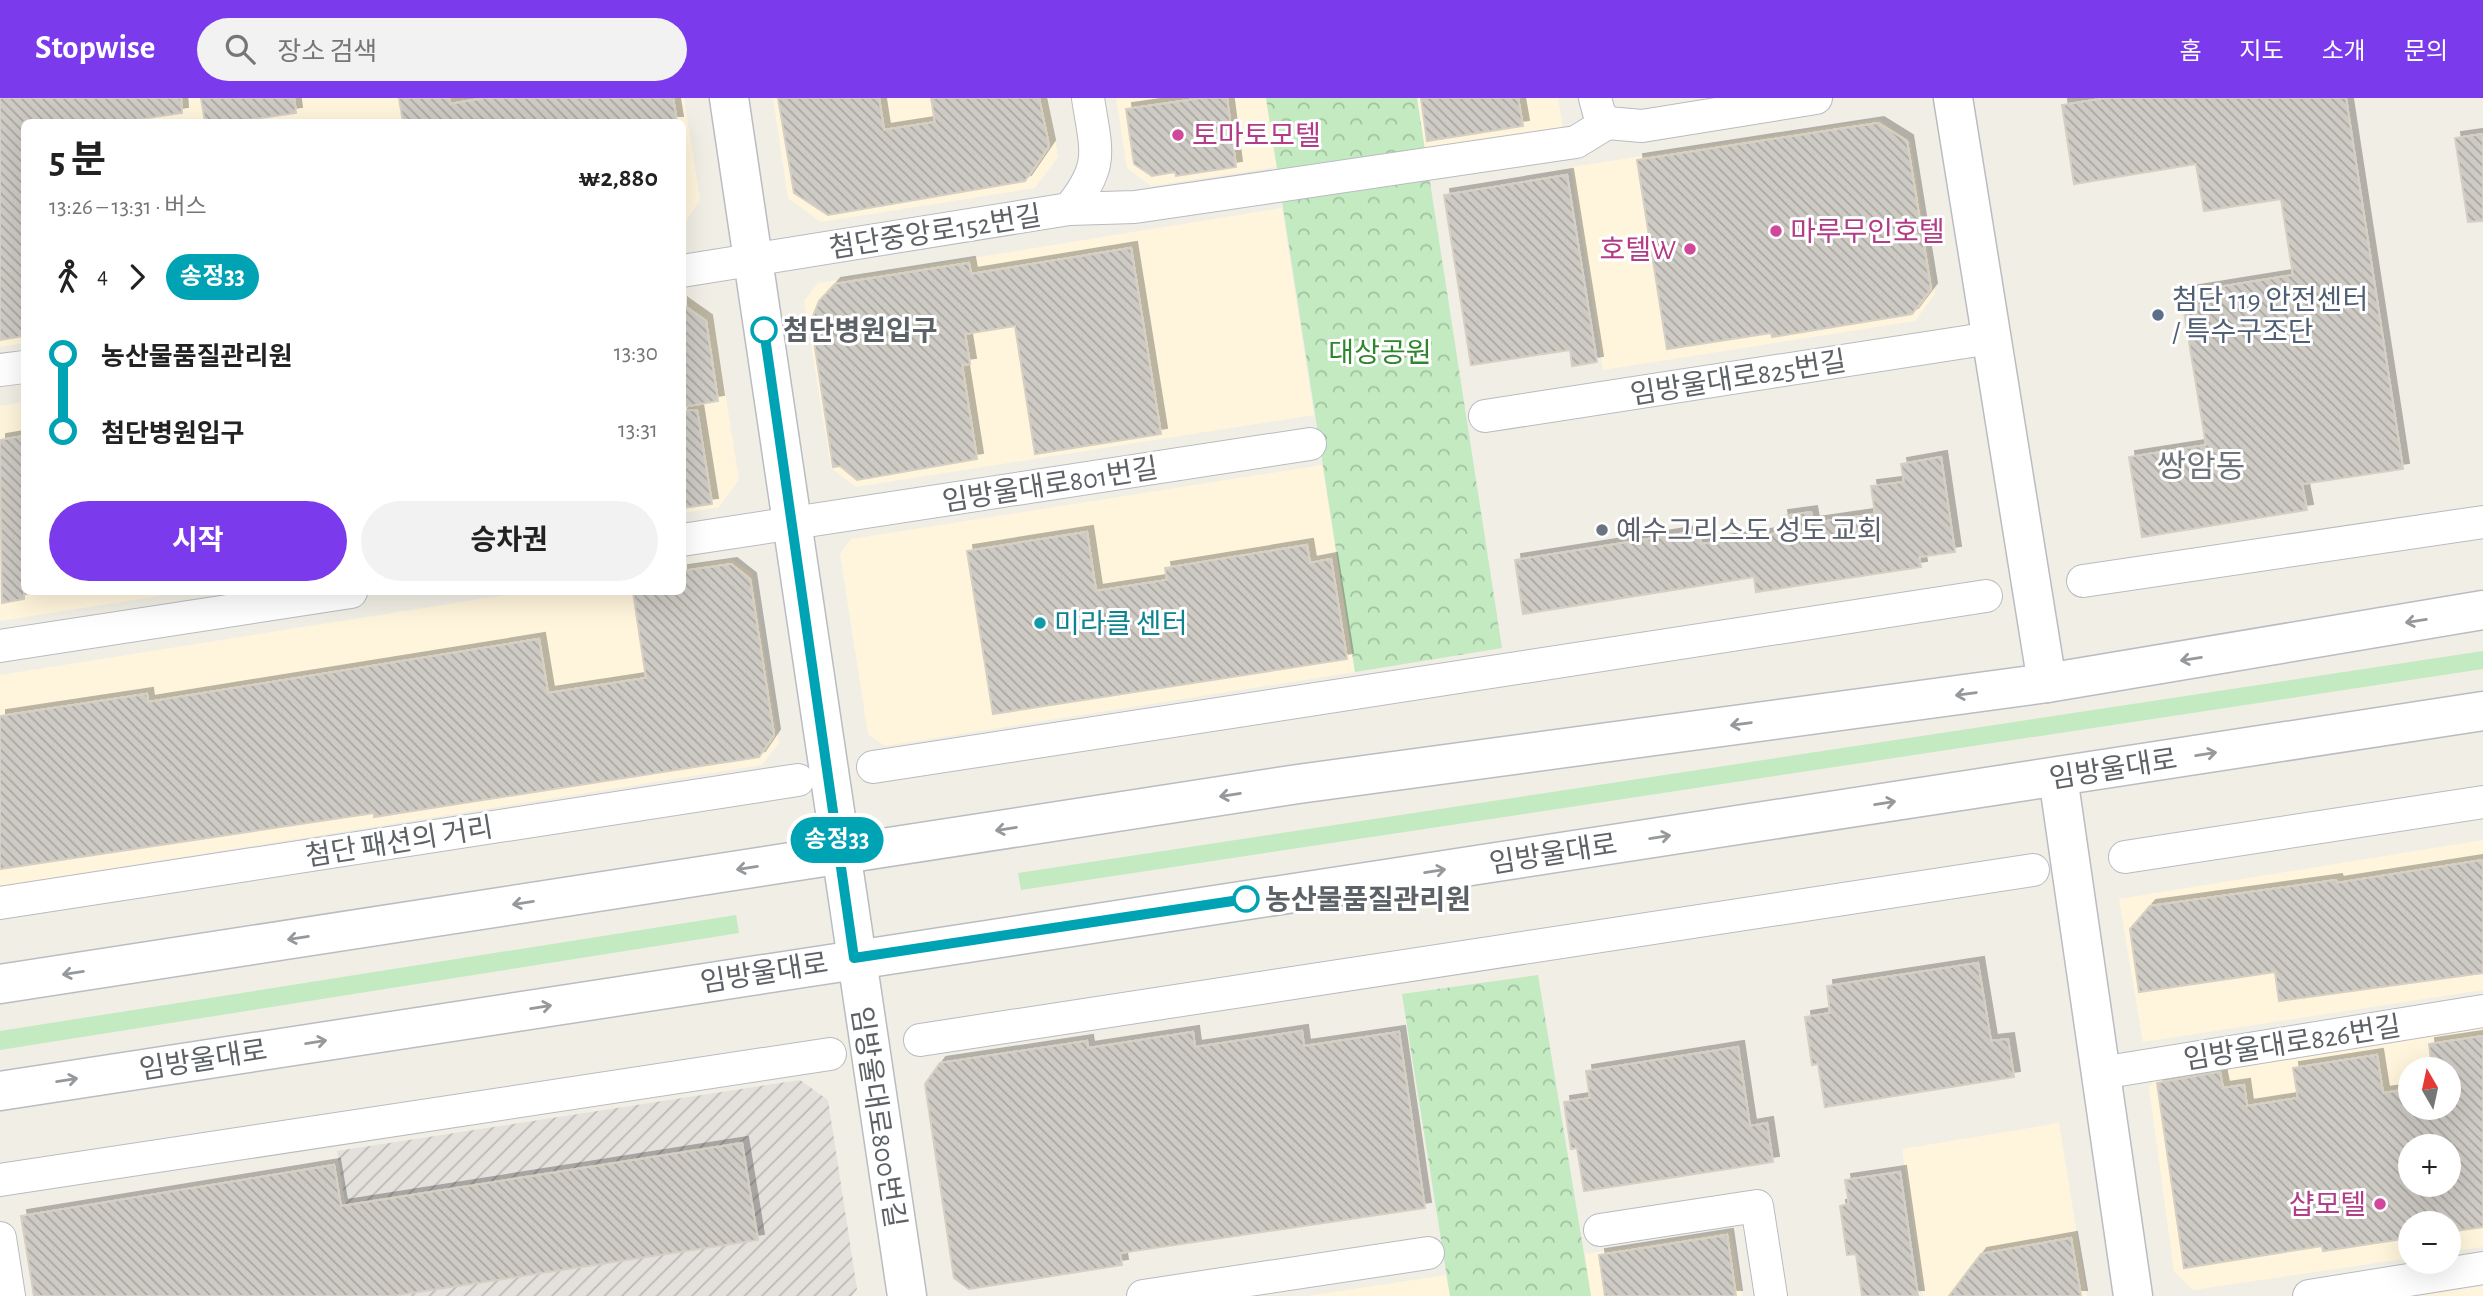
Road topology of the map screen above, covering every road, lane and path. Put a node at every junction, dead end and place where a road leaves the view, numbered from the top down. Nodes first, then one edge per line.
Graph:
1 (729, 98) edge
2 (1088, 98) edge
3 (1816, 98) edge
4 (1952, 98) edge
5 (1601, 111) edge
6 (1069, 209) junction
7 (754, 260) junction
8 (686, 270) edge
9 (1991, 338) junction
10 (21, 366) edge
11 (0, 370) edge
12 (1485, 416) dead end
13 (1310, 444) dead end
14 (2483, 522) edge
15 (791, 524) junction
16 (686, 539) edge
17 (2082, 581) dead end
18 (332, 595) edge
19 (1986, 596) dead end
20 (2483, 610) edge
21 (0, 646) edge
22 (2047, 683) junction
23 (2483, 711) edge
24 (873, 767) dead end
25 (2058, 777) junction
26 (798, 780) dead end
27 (2483, 802) edge
28 (839, 854) junction
29 (2125, 857) dead end
30 (2033, 870) dead end
31 (0, 903) edge
32 (854, 958) junction
33 (0, 984) edge
34 (2483, 1011) edge
35 (920, 1040) dead end
36 (830, 1054) dead end
37 (2101, 1073) junction
38 (0, 1091) edge
39 (0, 1180) edge
40 (1600, 1230) dead end
41 (0, 1238) edge
42 (1428, 1253) dead end
43 (2483, 1268) edge
44 (9, 1296) edge
45 (907, 1296) edge
46 (1143, 1296) edge
47 (1772, 1296) edge
48 (2133, 1296) edge
49 (2309, 1296) edge

1 - 7 main road
2 - 6 street, 첨단중앙로152번길
3 - 5 street
4 - 9 main road
5 - 6 street
6 - 7 street, 첨단중앙로152번길
7 - 8 street, 첨단중앙로152번길
7 - 15 main road
9 - 12 street, 임방울대로825번길
9 - 22 main road
10 - 11 street
13 - 15 street, 임방울대로801번길
14 - 17 street
15 - 16 street
15 - 28 main road
18 - 21 street
19 - 24 street
20 -> 22 main road
22 -> 28 main road
25 -> 23 main road, 임방울대로
32 -> 25 main road, 임방울대로
25 - 37 main road
26 - 31 street, 첨단 패션의 거리
27 - 29 street
28 - 32 main road, 임방울대로800번길
28 -> 33 main road
30 - 35 street
38 -> 32 main road, 임방울대로
32 - 45 main road, 임방울대로800번길
34 - 37 street, 임방울대로826번길
36 - 39 street
37 - 48 main road
40 - 47 street
41 - 44 street
42 - 46 street
43 - 49 street

